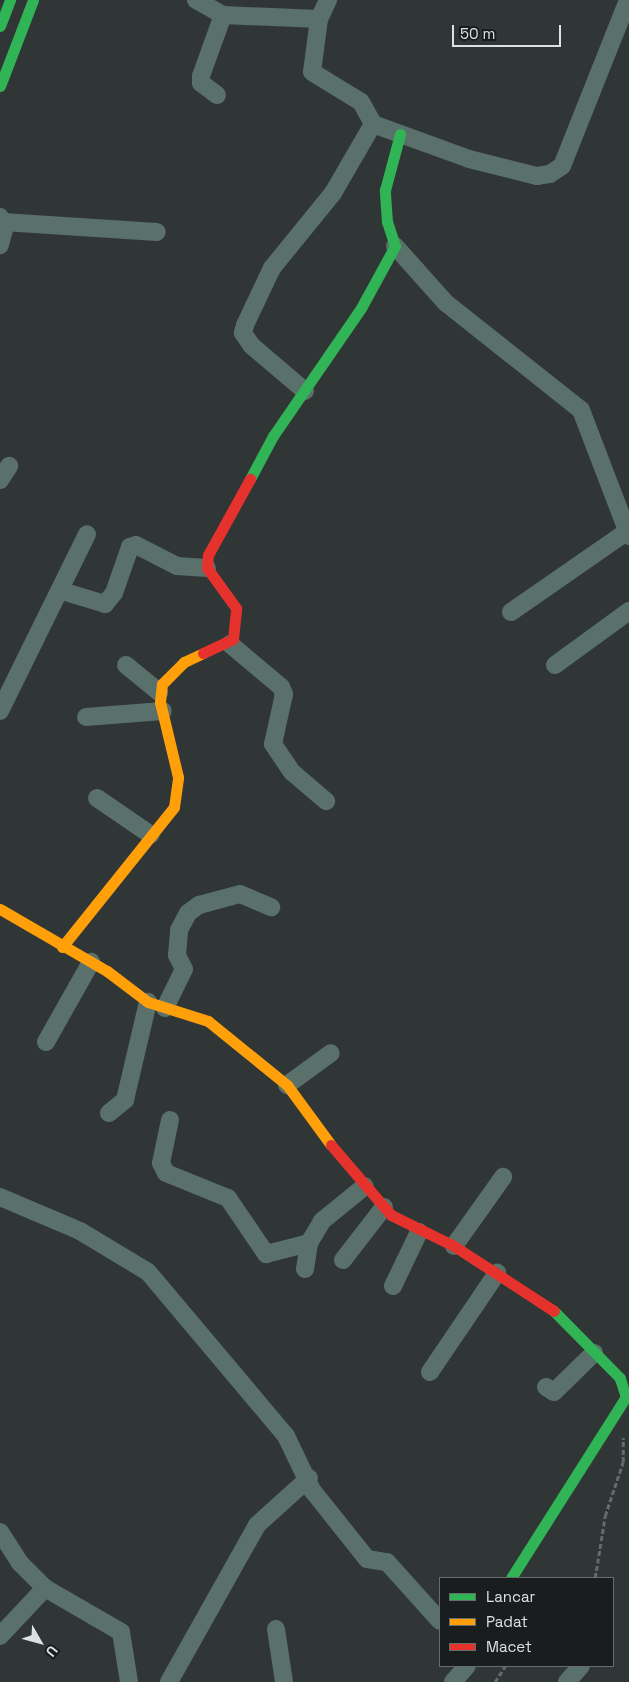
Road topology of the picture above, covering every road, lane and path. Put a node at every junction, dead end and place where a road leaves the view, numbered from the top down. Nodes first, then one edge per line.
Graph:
1 (10, 0) edge
2 (33, 0) edge
3 (196, 0) edge
4 (328, 0) edge
5 (628, 0) edge
6 (223, 15) junction
7 (319, 19) junction
8 (0, 26) edge
9 (0, 86) edge
10 (217, 94) dead end
11 (373, 124) junction
12 (400, 134) junction
13 (2, 220) edge
14 (157, 232) dead end
15 (0, 245) edge
16 (395, 246) junction
17 (304, 392) junction
18 (628, 533) edge
19 (87, 534) dead end
20 (207, 568) junction
21 (62, 591) junction
22 (629, 611) edge
23 (511, 612) dead end
24 (230, 644) junction
25 (126, 665) dead end
26 (555, 665) dead end
27 (159, 692) junction
28 (0, 711) edge
29 (162, 711) junction
30 (86, 717) dead end
31 (97, 798) dead end
32 (326, 801) dead end
33 (151, 835) junction
34 (271, 907) dead end
35 (0, 908) edge
36 (62, 947) junction
37 (91, 962) junction
38 (148, 1002) junction
39 (164, 1008) junction
40 (46, 1042) dead end
41 (331, 1053) dead end
42 (287, 1085) junction
43 (108, 1113) dead end
44 (170, 1120) dead end
45 (503, 1177) dead end
46 (365, 1186) junction
47 (0, 1197) edge
48 (384, 1207) junction
49 (419, 1232) junction
50 (309, 1242) junction
51 (454, 1246) junction
52 (343, 1260) dead end
53 (305, 1268) dead end
54 (497, 1273) junction
55 (393, 1286) dead end
56 (594, 1353) junction
57 (430, 1372) dead end
58 (624, 1373) edge
59 (546, 1388) dead end
60 (617, 1412) junction
61 (309, 1478) junction
62 (0, 1532) edge
63 (512, 1577) edge
64 (595, 1577) edge
65 (44, 1588) junction
66 (439, 1620) edge
67 (276, 1629) dead end
68 (0, 1636) edge
69 (466, 1667) edge
70 (504, 1667) edge
71 (581, 1667) edge
72 (129, 1682) edge
73 (169, 1682) edge
74 (284, 1682) edge
75 (453, 1682) edge
76 (495, 1682) edge
77 (568, 1682) edge

1 - 8 street
2 - 9 street
3 - 6 street
4 - 7 street
5 - 12 street
6 - 7 street
6 - 10 street
7 - 11 street
11 - 12 street
11 - 17 street
12 - 16 street
13 - 14 street
13 - 15 street
16 - 17 street
16 - 18 street
17 - 20 street
18 - 23 street
19 - 21 street
20 - 21 street
20 - 24 street
21 - 28 street
22 - 26 street
24 - 27 street
24 - 32 street
25 - 27 street
27 - 29 street
29 - 30 street
29 - 33 street
31 - 33 street
33 - 36 street
34 - 39 street
35 - 36 street
36 - 37 street
37 - 38 street
37 - 40 street
38 - 39 street
38 - 43 street
39 - 42 street
41 - 42 street
42 - 46 street
44 - 50 street
45 - 51 street
46 - 48 street
46 - 50 street
47 - 61 street
48 - 49 street
48 - 52 street
49 - 51 street
49 - 55 street
50 - 53 street
51 - 54 street
54 - 56 street
54 - 57 street
56 - 58 street
56 - 59 street
58 - 60 street
60 - 63 street
60 - 64 path
61 - 66 street
61 - 73 street
62 - 65 street
65 - 68 street
65 - 72 street
67 - 74 street
69 - 75 street
70 - 76 path
71 - 77 street

